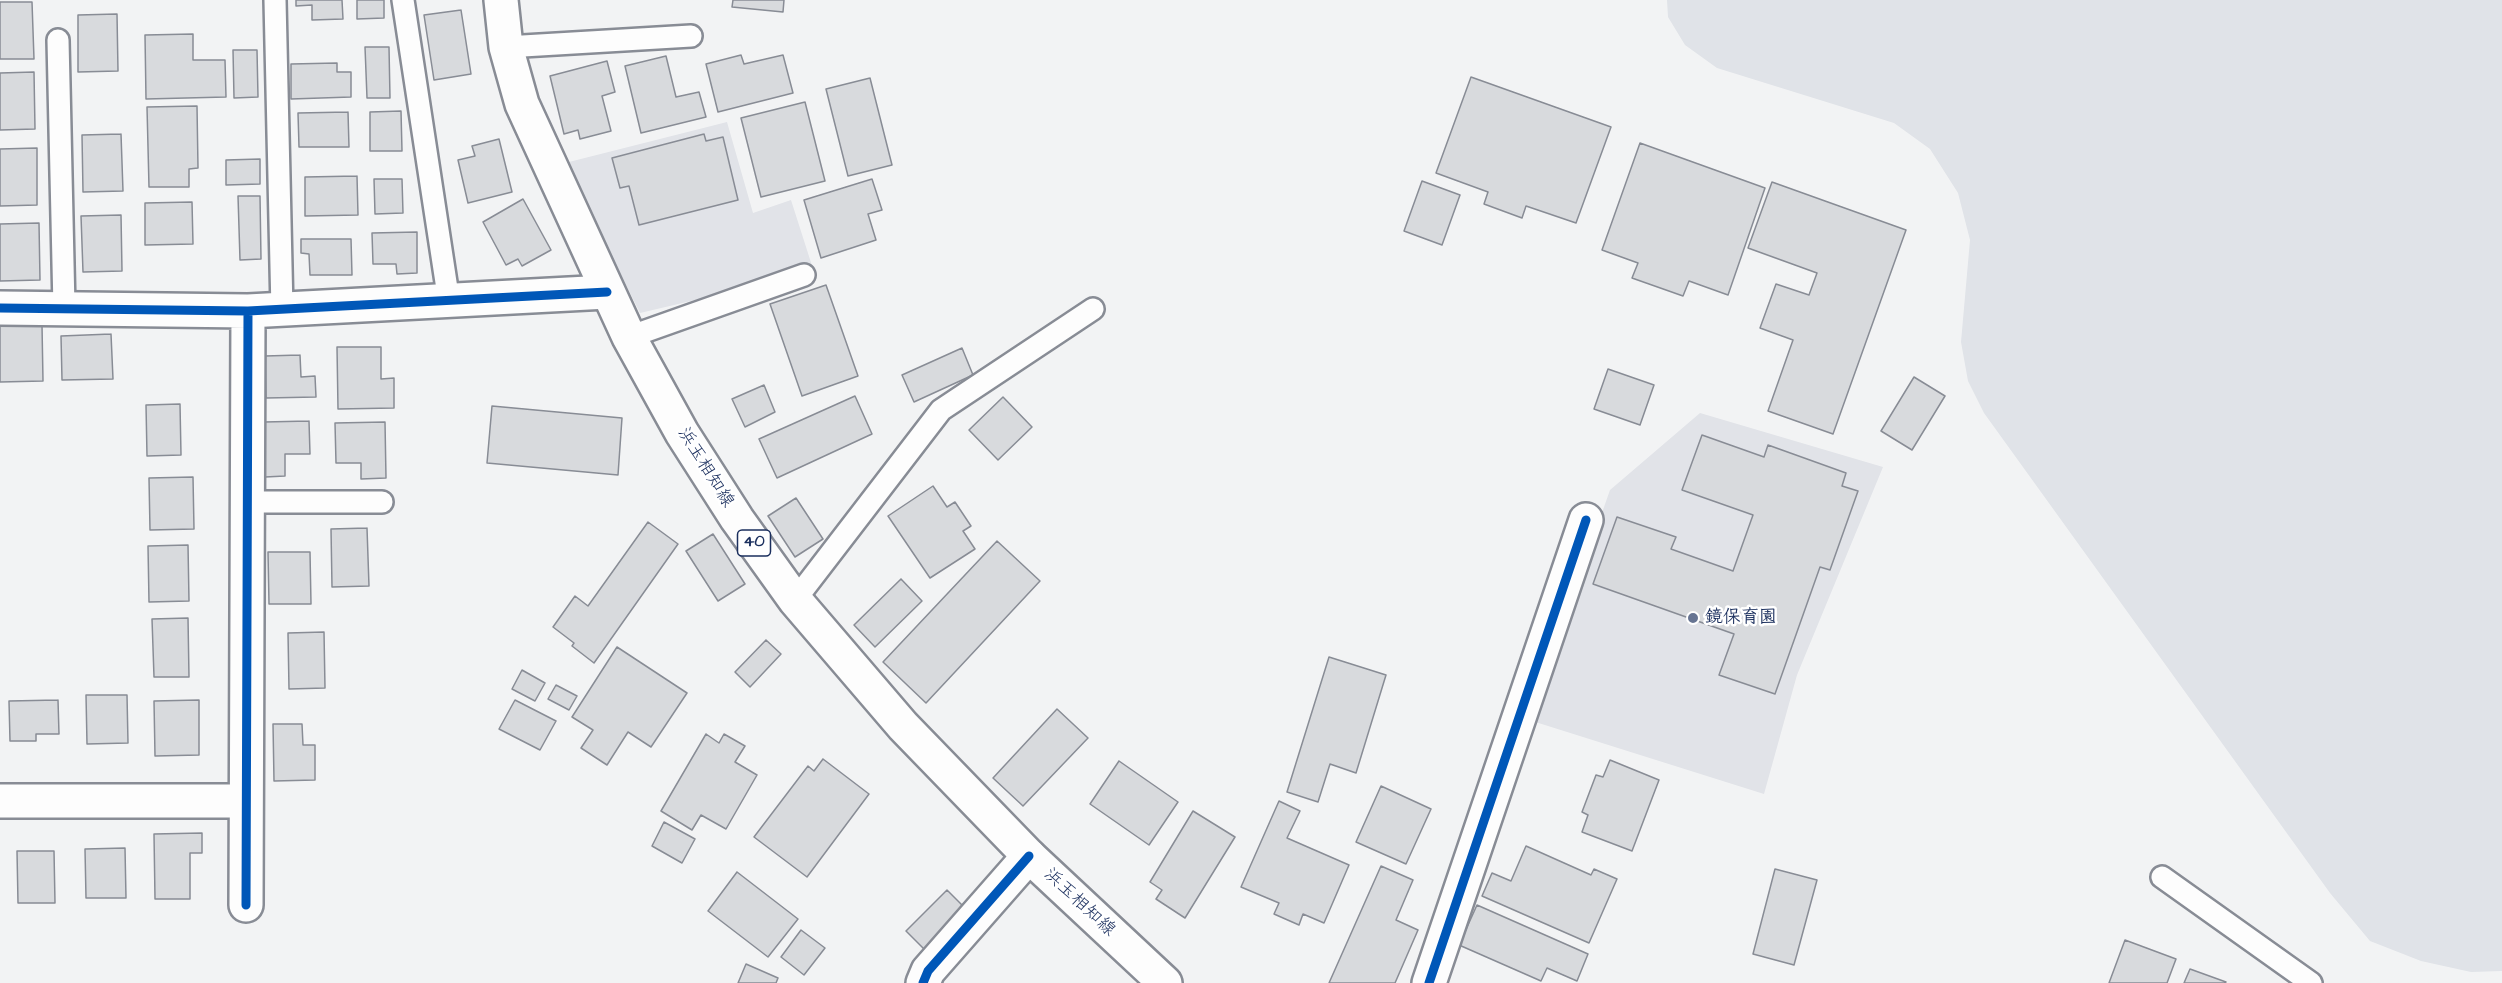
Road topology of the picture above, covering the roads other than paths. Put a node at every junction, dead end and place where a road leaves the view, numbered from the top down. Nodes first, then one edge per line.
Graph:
1 (275, 0) edge
2 (403, 0) edge
3 (501, 0) edge
4 (691, 36) dead end
5 (58, 39) dead end
6 (506, 47) junction
7 (804, 275) dead end
8 (607, 292) junction
9 (449, 302) junction
10 (0, 308) edge
11 (64, 308) junction
12 (1093, 309) dead end
13 (282, 310) junction
14 (248, 311) junction
15 (629, 337) junction
16 (247, 502) junction
17 (382, 502) dead end
18 (1586, 520) dead end
19 (795, 600) junction
20 (0, 801) edge
21 (246, 801) junction
22 (1029, 856) junction
23 (2162, 877) dead end
24 (246, 905) dead end
25 (923, 983) edge
26 (1165, 983) edge
27 (1429, 983) edge
28 (2311, 983) edge

1 - 13 lane
2 - 9 lane
3 - 6 street, 浜玉相知線 / 40
4 - 6 lane
5 - 11 lane
6 - 8 street, 浜玉相知線 / 40
7 - 15 lane
8 - 9 street
8 - 15 street, 浜玉相知線 / 40
9 - 13 street
10 - 11 street
11 - 14 street
12 - 19 lane
13 - 14 street
14 - 16 street
15 - 19 street, 浜玉相知線 / 40
16 - 17 lane
16 - 21 street
18 - 27 street
19 - 22 street, 浜玉相知線 / 40
20 - 21 street
21 - 24 street
22 - 25 street
22 - 26 street, 浜玉相知線 / 40
23 - 28 lane

